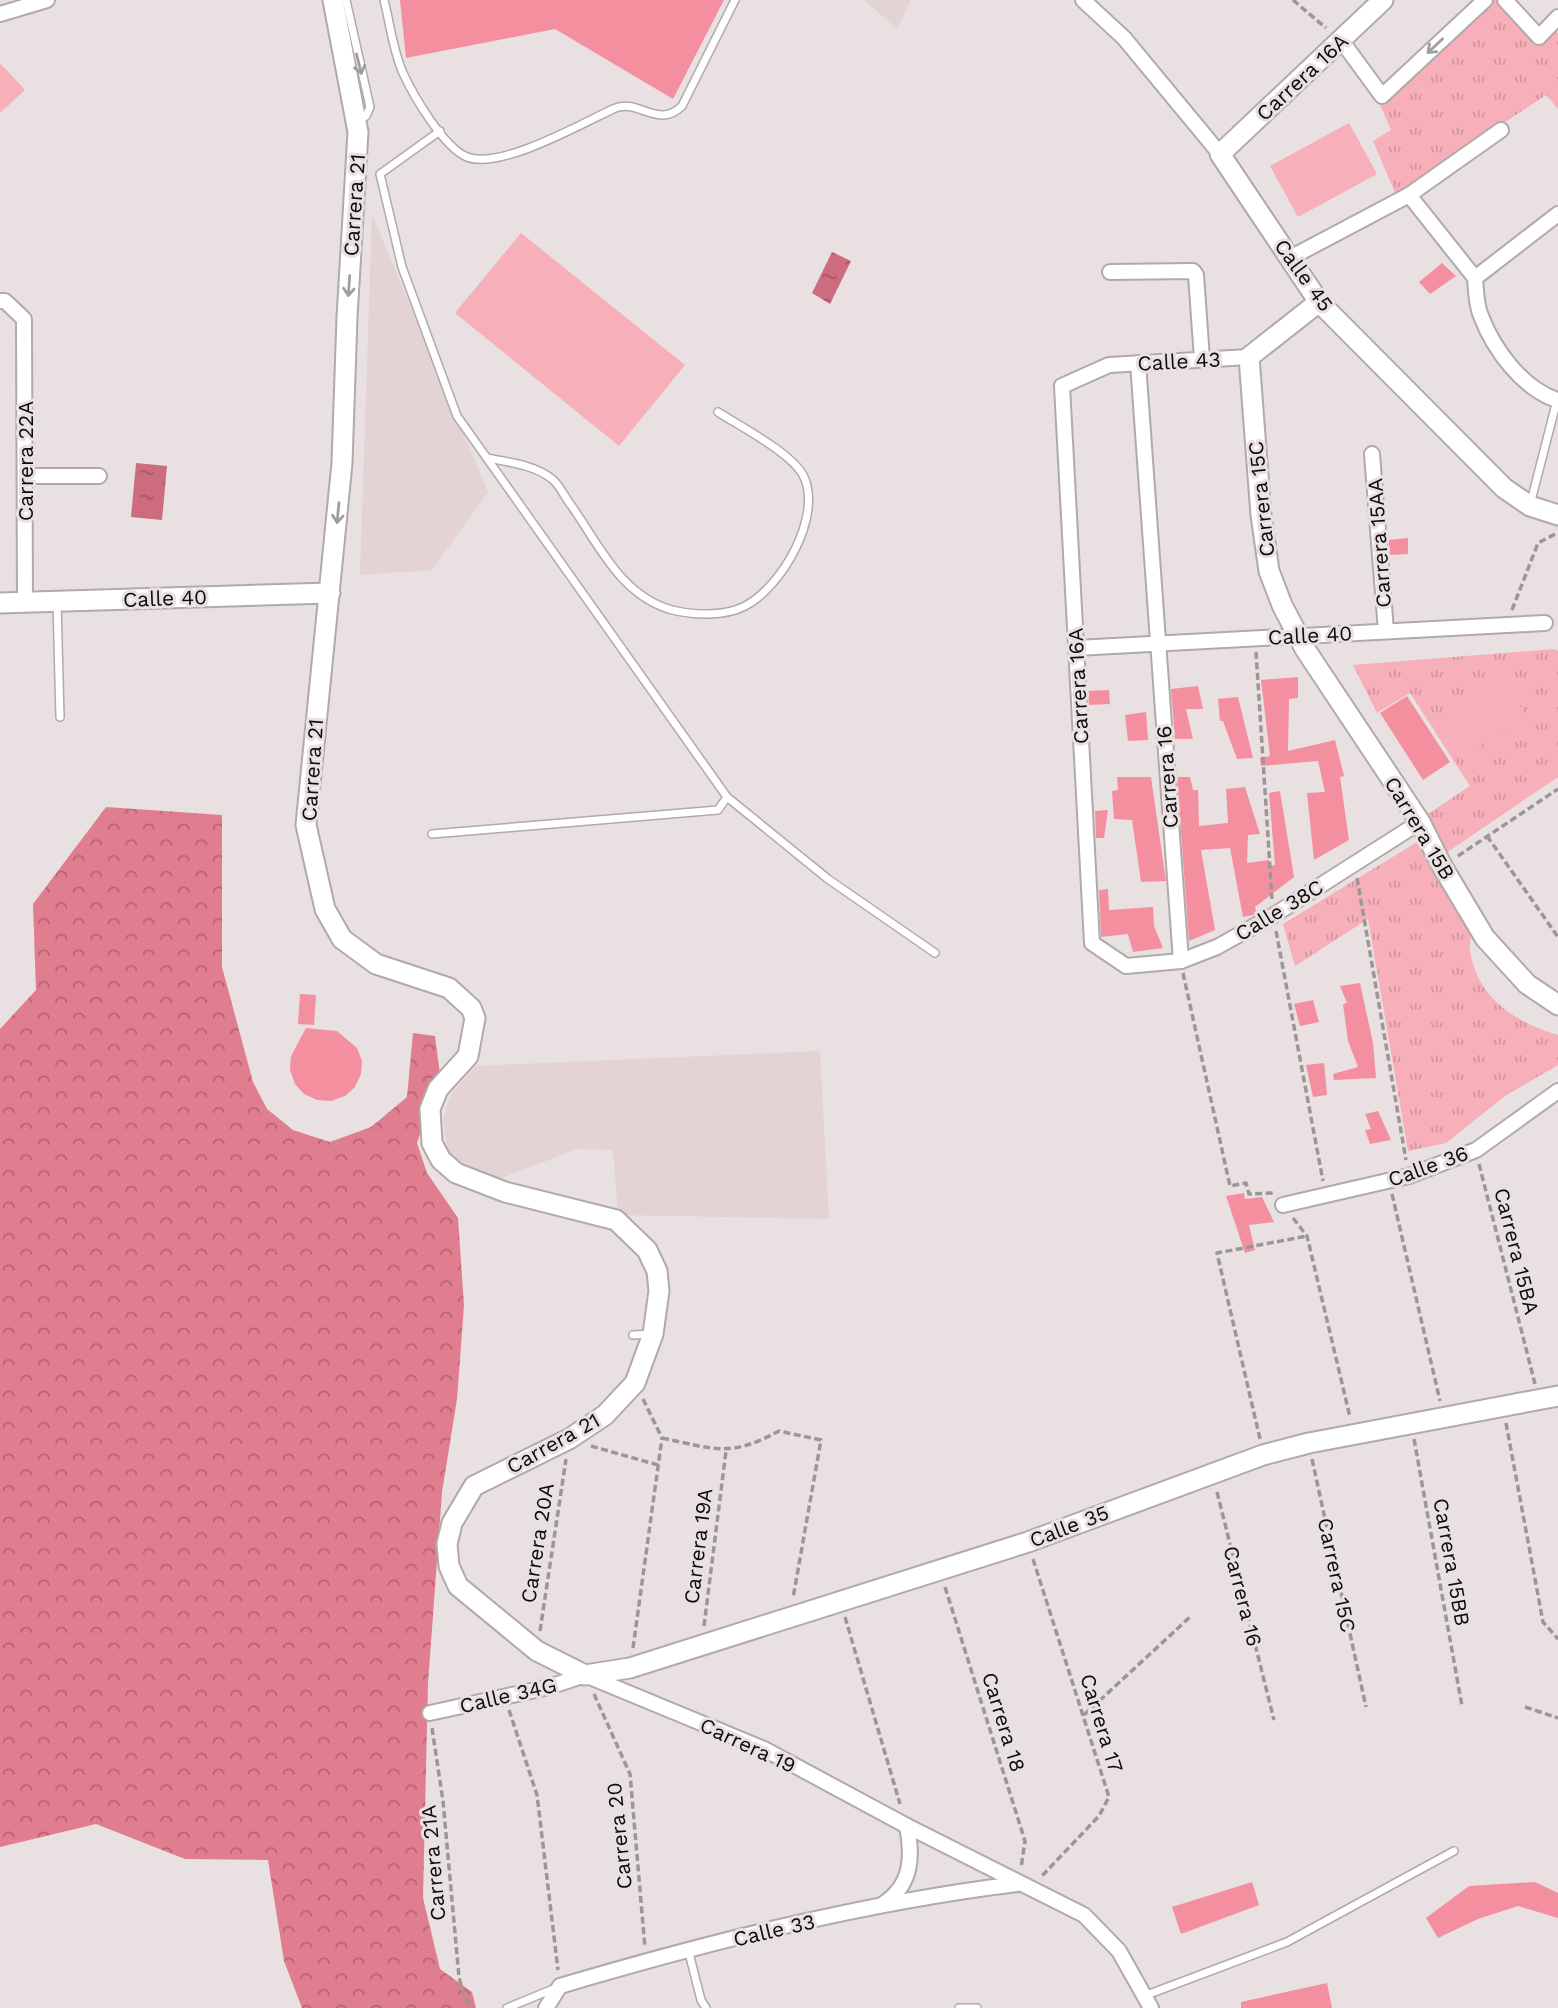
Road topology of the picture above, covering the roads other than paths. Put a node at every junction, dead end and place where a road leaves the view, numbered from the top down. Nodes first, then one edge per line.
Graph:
1 (47, 0) edge
2 (333, 0) edge
3 (346, 0) edge
4 (384, 0) edge
5 (735, 0) edge
6 (1083, 0) edge
7 (1383, 0) edge
8 (1485, 0) edge
9 (1505, 0) edge
10 (0, 14) edge
11 (1558, 17) edge
12 (1341, 40) junction
13 (356, 121) junction
14 (1501, 130) dead end
15 (440, 131) junction
16 (1220, 154) junction
17 (1409, 195) junction
18 (1558, 214) edge
19 (1290, 258) junction
20 (1110, 272) dead end
21 (1475, 278) junction
22 (0, 301) edge
23 (1319, 302) junction
24 (1248, 357) junction
25 (1202, 359) junction
26 (1138, 363) junction
27 (1062, 386) joint
28 (1557, 400) edge
29 (718, 412) dead end
30 (1372, 454) dead end
31 (487, 458) junction
32 (24, 476) junction
33 (99, 476) dead end
34 (1530, 506) junction
35 (1558, 515) edge
36 (330, 593) junction
37 (57, 601) junction
38 (25, 602) junction
39 (0, 603) edge
40 (1545, 623) dead end
41 (1386, 631) junction
42 (1298, 636) junction
43 (1158, 643) junction
44 (1076, 648) junction
45 (60, 717) dead end
46 (727, 797) junction
47 (1420, 822) junction
48 (432, 834) dead end
49 (936, 953) dead end
50 (1181, 961) junction
51 (1126, 966) joint
52 (1558, 1005) edge
53 (1558, 1091) edge
54 (1283, 1205) road end
55 (653, 1334) junction
56 (633, 1335) dead end
57 (1548, 1398) edge
58 (585, 1675) junction
59 (430, 1713) road end
60 (906, 1826) junction
61 (1454, 1851) dead end
62 (1024, 1887) junction
63 (876, 1907) junction
64 (688, 1949) junction
65 (560, 1986) junction
66 (1148, 2002) edge
67 (507, 2008) edge
68 (545, 2008) edge
69 (706, 2008) edge
70 (959, 2008) edge
71 (977, 2008) edge

1 - 10 street
2 - 13 street, Carrera 21
3 -> 13 lane
4 - 15 lane
5 - 15 lane
6 - 16 street, Calle 45
7 - 12 street, Carrera 16A
8 -> 12 street
9 - 11 street
12 - 16 street, Carrera 16A
13 -> 36 street, Carrera 21
14 - 17 street
15 - 31 lane
16 - 19 street, Calle 45
17 - 19 street
17 - 21 street
18 - 21 street
19 - 23 street, Calle 45
20 - 25 street
21 - 28 street
22 - 32 street, Carrera 22A
23 - 24 street
23 - 34 street, Calle 45
24 - 25 street, Calle 43
24 - 42 street, Carrera 15C
25 - 26 street, Calle 43
26 - 27 street, Calle 43
26 - 43 street, Carrera 16
27 - 44 street, Carrera 16A
28 - 34 lane
29 - 31 lane
30 - 41 street, Carrera 15AA
31 - 46 lane
32 - 33 street
32 - 38 street, Carrera 22A
34 - 35 street, Calle 45
36 - 37 street, Calle 40
36 - 55 street, Carrera 21
37 - 38 street, Calle 40
37 - 45 lane
38 - 39 street, Calle 40
40 - 41 street, Calle 40
41 - 42 street, Calle 40
42 - 43 street, Calle 40
42 - 47 street, Carrera 15B
43 - 44 street, Calle 40
43 - 50 street, Carrera 16
44 - 51 street, Carrera 16A
46 - 48 lane
46 - 49 lane
47 - 50 street, Calle 38C
47 - 52 street, Carrera 15B
50 - 51 street, Calle 38C
53 - 54 street, Calle 36
55 - 56 lane
55 - 58 street, Carrera 21
57 - 58 street, Calle 35
58 - 59 street, Calle 34G
58 - 60 street, Carrera 19
60 - 62 street, Carrera 19
60 - 63 street
61 - 66 lane
62 - 63 street, Calle 33
62 - 66 street, Carrera 19
63 - 64 street, Calle 33
64 - 65 street, Calle 33
64 - 69 lane
65 - 67 lane
65 - 68 street
70 - 71 lane

